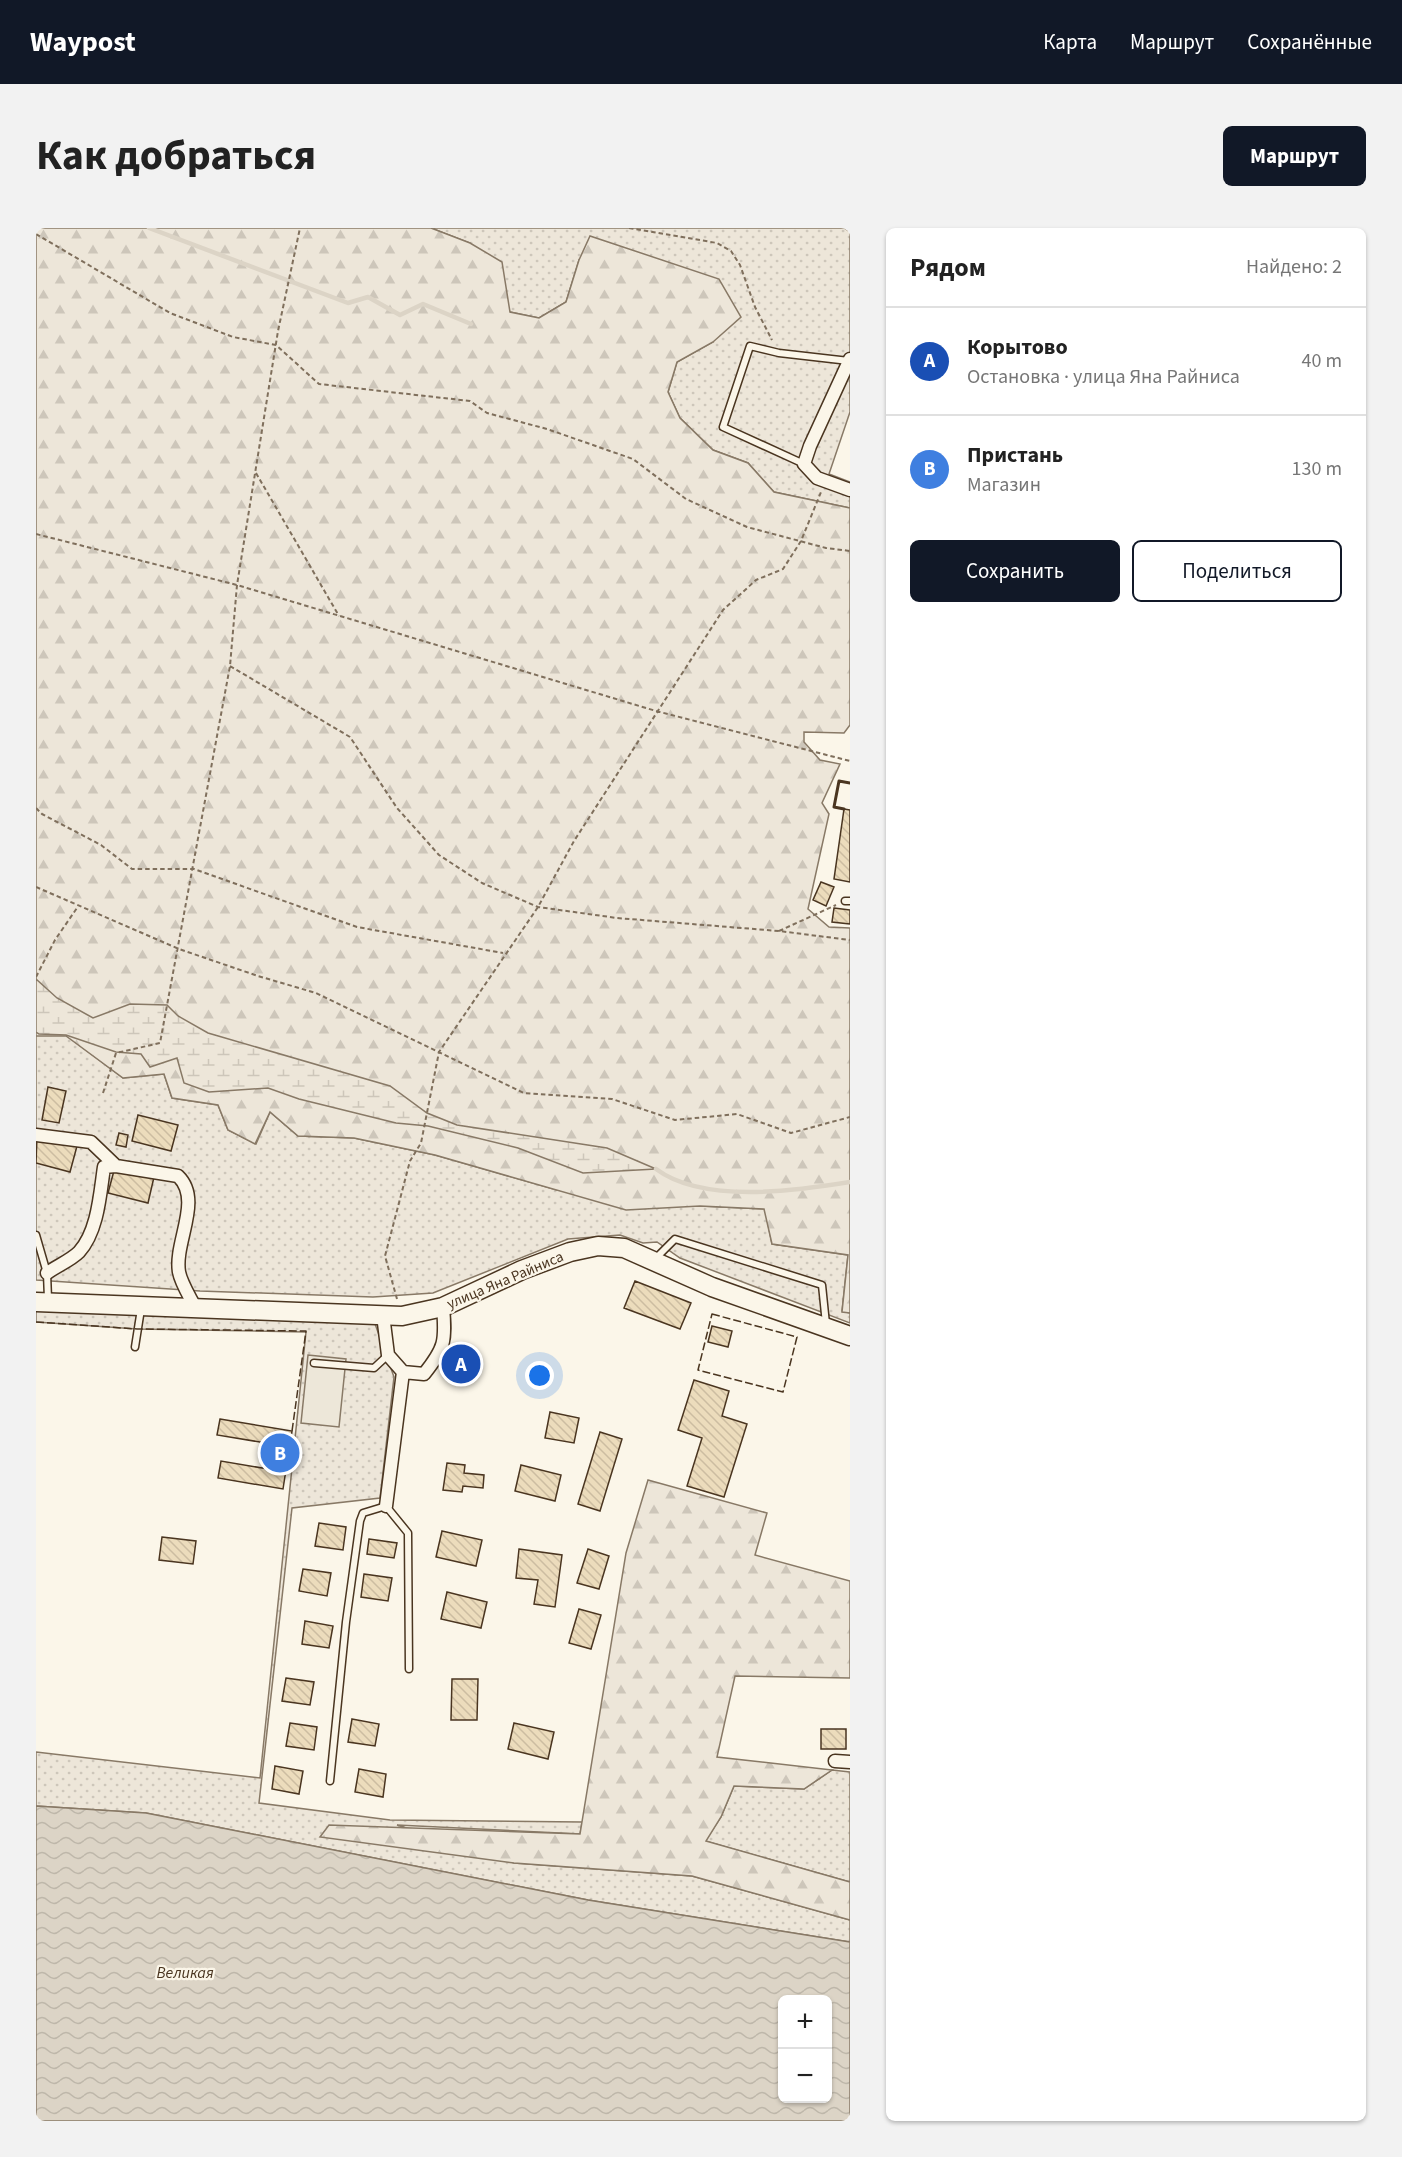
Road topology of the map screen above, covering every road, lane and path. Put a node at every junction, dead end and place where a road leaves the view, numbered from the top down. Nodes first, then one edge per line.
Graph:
1 (300, 228) edge
2 (629, 228) edge
3 (36, 234) edge
4 (276, 345) junction
5 (779, 354) junction
6 (850, 360) edge
7 (804, 464) junction
8 (255, 472) junction
9 (825, 481) junction
10 (850, 490) edge
11 (36, 534) edge
12 (801, 541) junction
13 (850, 551) edge
14 (237, 585) junction
15 (339, 615) junction
16 (230, 666) junction
17 (656, 711) junction
18 (850, 761) edge
19 (36, 808) edge
20 (194, 869) junction
21 (36, 887) edge
22 (848, 901) edge
23 (80, 904) junction
24 (538, 907) junction
25 (779, 931) junction
26 (850, 940) edge
27 (179, 949) junction
28 (505, 954) junction
29 (36, 977) edge
30 (439, 1052) junction
31 (103, 1092) dead end
32 (850, 1117) edge
33 (36, 1135) edge
34 (116, 1166) junction
35 (36, 1235) edge
36 (653, 1261) junction
37 (47, 1273) junction
38 (42, 1302) edge
39 (141, 1305) junction
40 (195, 1307) junction
41 (443, 1307) junction
42 (383, 1316) junction
43 (402, 1316) junction
44 (826, 1328) junction
45 (850, 1336) edge
46 (135, 1347) dead end
47 (388, 1355) junction
48 (314, 1363) dead end
49 (403, 1372) junction
50 (386, 1506) junction
51 (409, 1669) dead end
52 (835, 1761) dead end
53 (850, 1762) edge
54 (330, 1781) dead end

1 - 4 path
2 - 5 path
3 - 4 path
4 - 8 path
4 - 12 path
5 - 6 lane
5 - 7 lane
6 - 7 street
7 - 9 street
8 - 14 path
8 - 15 path
9 - 10 street
9 - 12 path
11 - 14 path
12 - 13 path
12 - 17 path
14 - 15 path
14 - 16 path
15 - 17 path
16 - 20 path
16 - 24 path
17 - 18 path
17 - 24 path
19 - 20 path
20 - 27 path
20 - 28 path
21 - 23 path
22 - 25 path
23 - 27 path
23 - 29 path
24 - 25 path
24 - 28 path
25 - 26 path
27 - 30 path
27 - 31 path
28 - 30 path
30 - 32 path
30 - 43 path
33 - 34 street
34 - 37 street
34 - 40 street
35 - 37 lane
36 - 41 street, улица Яна Райниса
36 - 44 street, улица Яна Райниса
36 - 44 lane
37 - 38 lane
38 - 39 street, улица Яна Райниса
39 - 40 street, улица Яна Райниса
39 - 46 lane
40 - 42 street, улица Яна Райниса
41 - 43 street, улица Яна Райниса
41 - 49 street
42 - 43 street, улица Яна Райниса
42 - 47 street
44 - 45 street, улица Яна Райниса
47 - 48 lane
47 - 49 street
49 - 50 street
50 - 51 lane
50 - 54 lane
52 - 53 street

